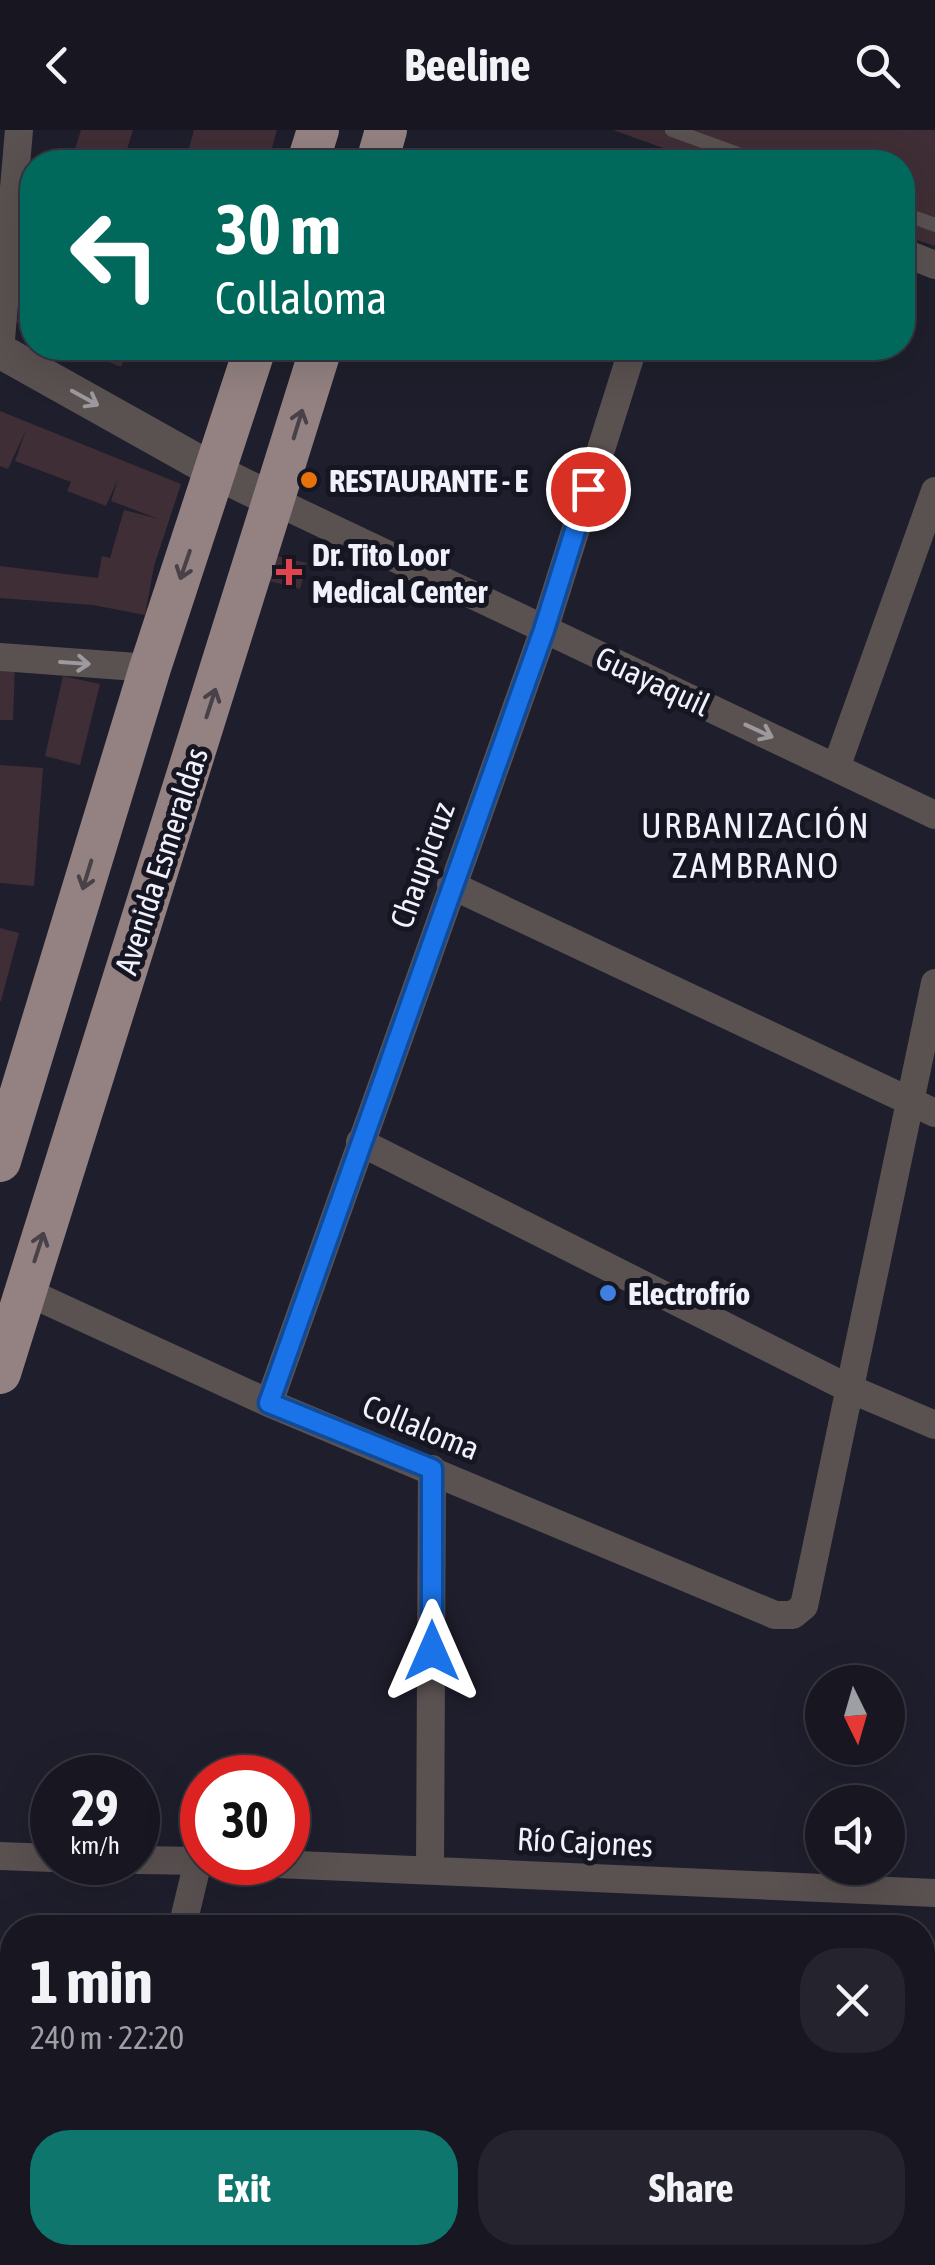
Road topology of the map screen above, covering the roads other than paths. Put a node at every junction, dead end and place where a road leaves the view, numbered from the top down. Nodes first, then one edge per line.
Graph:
1 (19, 130) edge
2 (672, 130) edge
3 (727, 150) edge
4 (0, 351) edge
5 (251, 360) edge
6 (317, 360) edge
7 (629, 360) edge
8 (216, 472) junction
9 (275, 501) junction
10 (933, 502) edge
11 (544, 630) junction
12 (0, 657) edge
13 (150, 668) junction
14 (836, 768) junction
15 (935, 814) edge
16 (451, 886) junction
17 (935, 983) edge
18 (922, 1107) edge
19 (360, 1142) junction
20 (0, 1161) edge
21 (25, 1291) junction
22 (0, 1373) edge
23 (848, 1388) junction
24 (269, 1403) junction
25 (935, 1425) edge
26 (432, 1469) junction
27 (0, 1856) edge
28 (30, 1857) edge
29 (310, 1865) edge
30 (430, 1870) junction
31 (194, 1885) edge
32 (935, 1893) edge
33 (185, 1915) edge

1 - 4 street
2 - 3 lane
4 -> 8 street, Guayaquil
5 - 8 main road, Avenida Esmeraldas
9 -> 6 main road, Avenida Esmeraldas
7 - 11 street, Chaupicruz
8 - 9 street, Guayaquil
8 -> 13 main road, Avenida Esmeraldas
9 - 11 street, Guayaquil
21 -> 9 main road, Avenida Esmeraldas
10 - 14 street
11 -> 14 street, Guayaquil
11 - 16 street, Chaupicruz
12 -> 13 street
13 -> 20 main road, Avenida Esmeraldas
14 - 15 street, Guayaquil
16 - 18 street
16 - 19 street, Chaupicruz
17 - 18 street
18 - 23 street
19 - 23 street
19 - 24 street, Chaupicruz
21 - 22 main road, Avenida Esmeraldas
21 - 24 street, Collaloma
23 - 25 street
23 - 26 street, Collaloma
24 - 26 street, Collaloma
26 - 30 street
27 - 28 street
29 - 30 street, Río Cajones
30 - 32 street, Río Cajones
31 - 33 street

